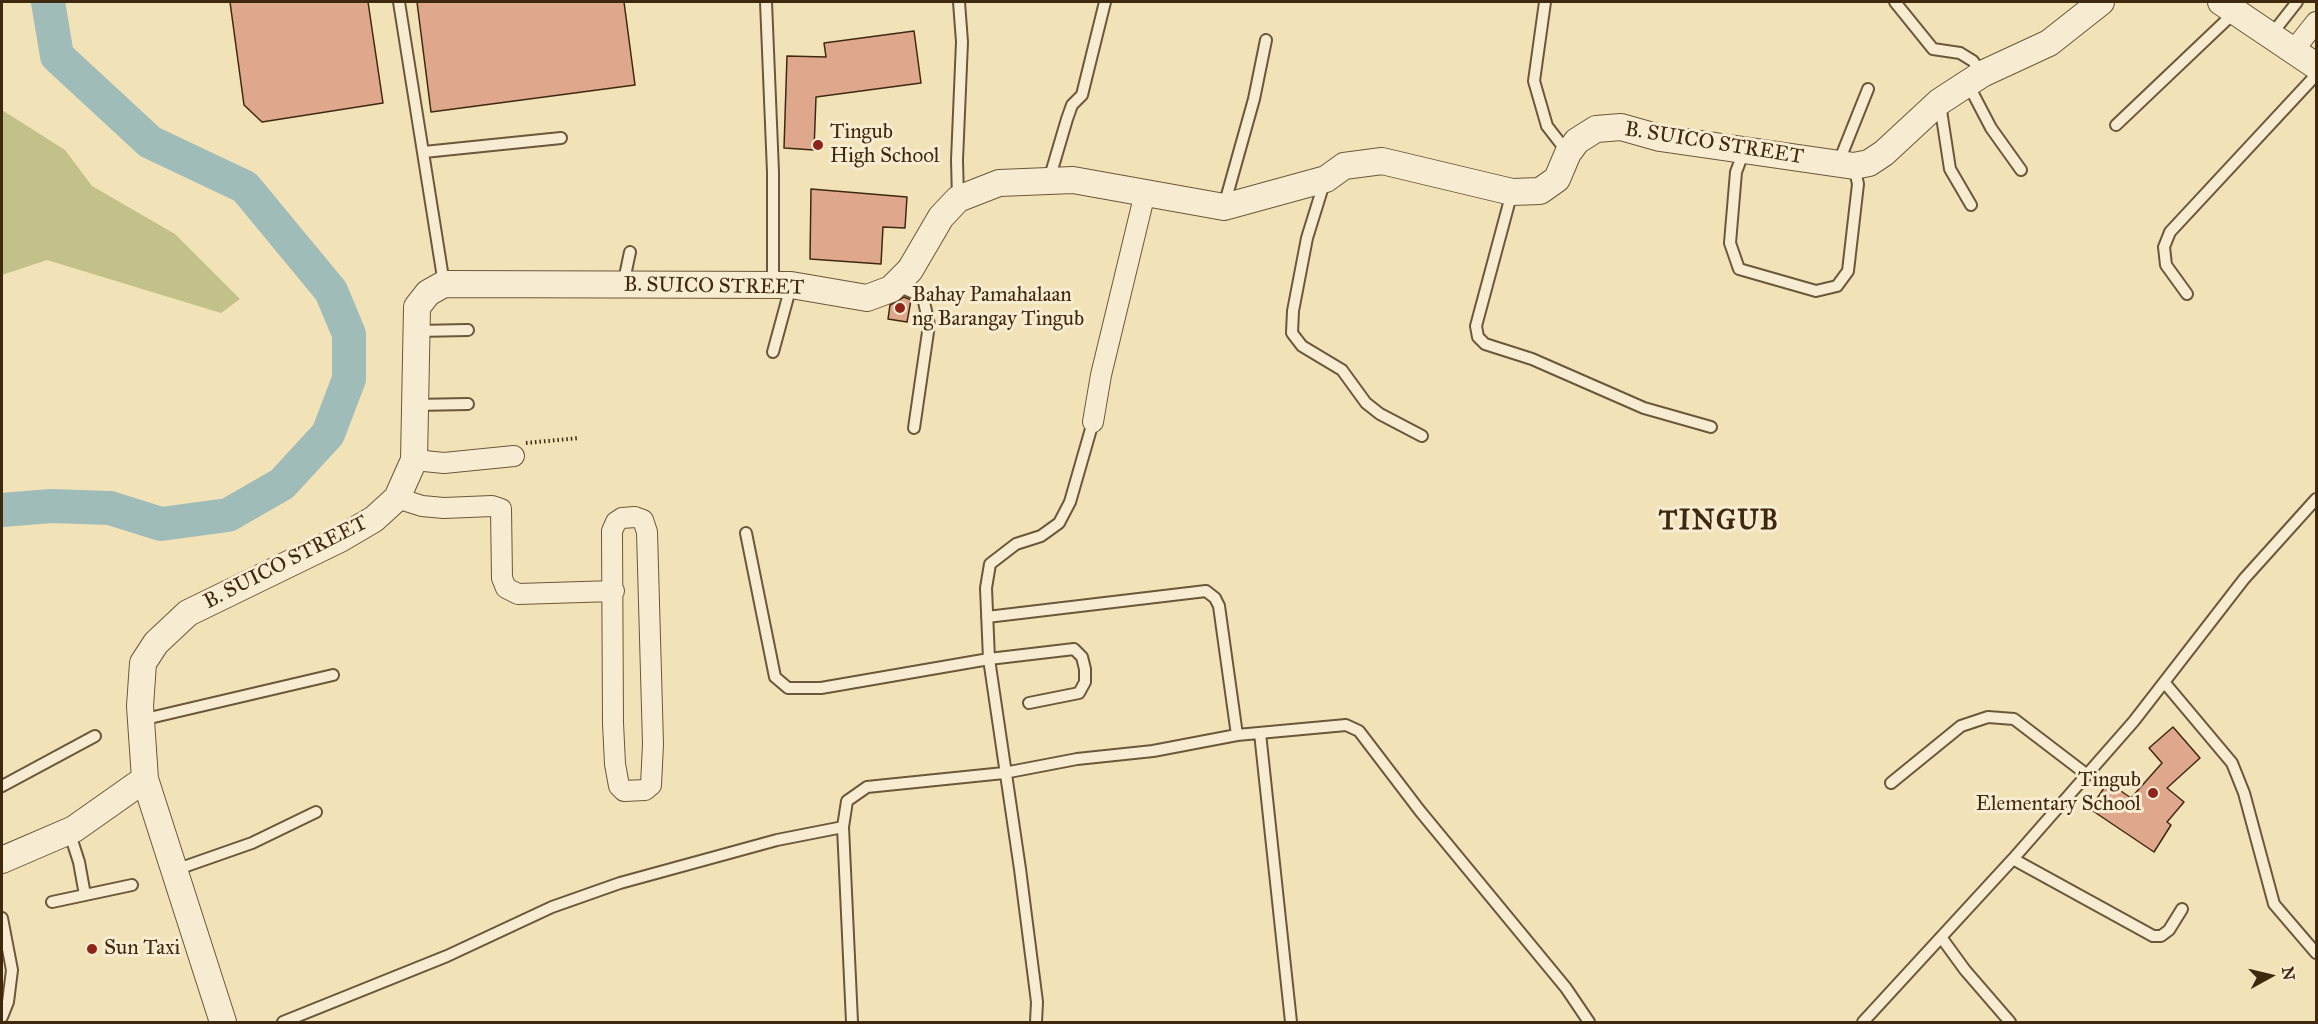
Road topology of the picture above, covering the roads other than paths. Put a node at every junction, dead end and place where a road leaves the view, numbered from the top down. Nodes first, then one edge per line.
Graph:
1 (399, 2) edge
2 (766, 2) edge
3 (959, 2) edge
4 (1105, 2) edge
5 (1545, 2) edge
6 (1895, 2) edge
7 (2297, 2) edge
8 (2091, 4) edge
9 (2227, 4) edge
10 (2316, 22) edge
11 (2271, 35) junction
12 (1266, 40) dead end
13 (2293, 51) junction
14 (2316, 66) edge
15 (2316, 75) edge
16 (1975, 79) junction
17 (1868, 89) dead end
18 (1939, 102) junction
19 (2116, 125) dead end
20 (561, 138) dead end
21 (1744, 150) junction
22 (424, 152) junction
23 (1568, 153) junction
24 (1846, 165) junction
25 (2022, 170) dead end
26 (1326, 179) junction
27 (1049, 180) junction
28 (1512, 192) junction
29 (1145, 193) junction
30 (958, 199) junction
31 (1971, 205) dead end
32 (1224, 207) junction
33 (630, 252) dead end
34 (444, 284) junction
35 (623, 285) junction
36 (895, 285) junction
37 (782, 286) junction
38 (2187, 294) dead end
39 (468, 330) dead end
40 (415, 331) junction
41 (773, 352) dead end
42 (468, 404) dead end
43 (414, 405) junction
44 (1093, 422) joint
45 (1711, 427) dead end
46 (914, 428) dead end
47 (1422, 436) dead end
48 (514, 456) road end
49 (414, 460) junction
50 (397, 498) junction
51 (2316, 499) edge
52 (746, 533) dead end
53 (614, 591) junction
54 (987, 617) junction
55 (989, 659) junction
56 (333, 675) dead end
57 (2164, 682) junction
58 (1029, 703) dead end
59 (141, 720) junction
60 (1260, 733) junction
61 (1238, 735) junction
62 (95, 736) dead end
63 (1004, 773) junction
64 (2086, 774) junction
65 (146, 779) junction
66 (1891, 783) dead end
67 (2, 786) edge
68 (316, 812) dead end
69 (843, 827) junction
70 (69, 831) junction
71 (2013, 859) junction
72 (2, 860) edge
73 (174, 870) junction
74 (132, 885) dead end
75 (85, 895) junction
76 (52, 902) dead end
77 (2182, 909) dead end
78 (2, 918) edge
79 (1941, 937) junction
80 (2316, 953) edge
81 (2, 1017) edge
82 (223, 1023) edge
83 (283, 1023) edge
84 (852, 1023) edge
85 (1036, 1023) edge
86 (1291, 1023) edge
87 (1589, 1023) edge
88 (1863, 1023) edge
89 (2010, 1023) edge

1 - 22 lane
2 - 37 lane
3 - 30 lane
4 - 27 lane
5 - 23 lane
6 - 16 lane
7 - 11 lane
8 - 16 street
9 - 11 street
9 - 19 lane
10 - 13 street
11 - 13 street
12 - 32 lane
13 - 14 street
15 - 38 lane
16 - 18 street
16 - 25 lane
17 - 24 lane
18 - 24 street
18 - 31 lane
20 - 22 lane
21 - 23 street, B. SUICO STREET
21 - 24 street, B. SUICO STREET
21 - 24 lane
22 - 34 lane
23 - 28 street, B. SUICO STREET
26 - 28 street, B. SUICO STREET
26 - 32 street, B. SUICO STREET
26 - 47 lane
27 - 29 street, B. SUICO STREET
27 - 30 street, B. SUICO STREET
28 - 45 lane
29 - 32 street, B. SUICO STREET
29 - 44 street
30 - 36 street, B. SUICO STREET
33 - 35 lane
34 - 35 street, B. SUICO STREET
34 - 40 street, B. SUICO STREET
35 - 37 street, B. SUICO STREET
36 - 37 street, B. SUICO STREET
36 - 46 lane
37 - 41 lane
39 - 40 lane
40 - 43 street, B. SUICO STREET
42 - 43 lane
43 - 49 street, B. SUICO STREET
44 - 54 lane
48 - 49 street
49 - 50 street, B. SUICO STREET
50 - 53 street
50 - 59 street, B. SUICO STREET
51 - 57 lane
52 - 55 lane
53 - 53 street
54 - 55 lane
54 - 61 lane
55 - 58 lane
55 - 63 lane
56 - 59 lane
57 - 64 lane
57 - 80 lane
59 - 65 street, B. SUICO STREET
60 - 61 lane
60 - 86 lane
60 - 87 lane
61 - 63 lane
62 - 67 lane
63 - 69 lane
63 - 85 lane
64 - 66 lane
64 - 71 lane
65 - 70 street
65 - 73 street, B. SUICO STREET
68 - 73 lane
69 - 83 lane
69 - 84 lane
70 - 72 street
70 - 75 lane
71 - 77 lane
71 - 79 lane
73 - 82 street, B. SUICO STREET
74 - 75 lane
75 - 76 lane
78 - 81 lane
79 - 88 lane
79 - 89 lane

